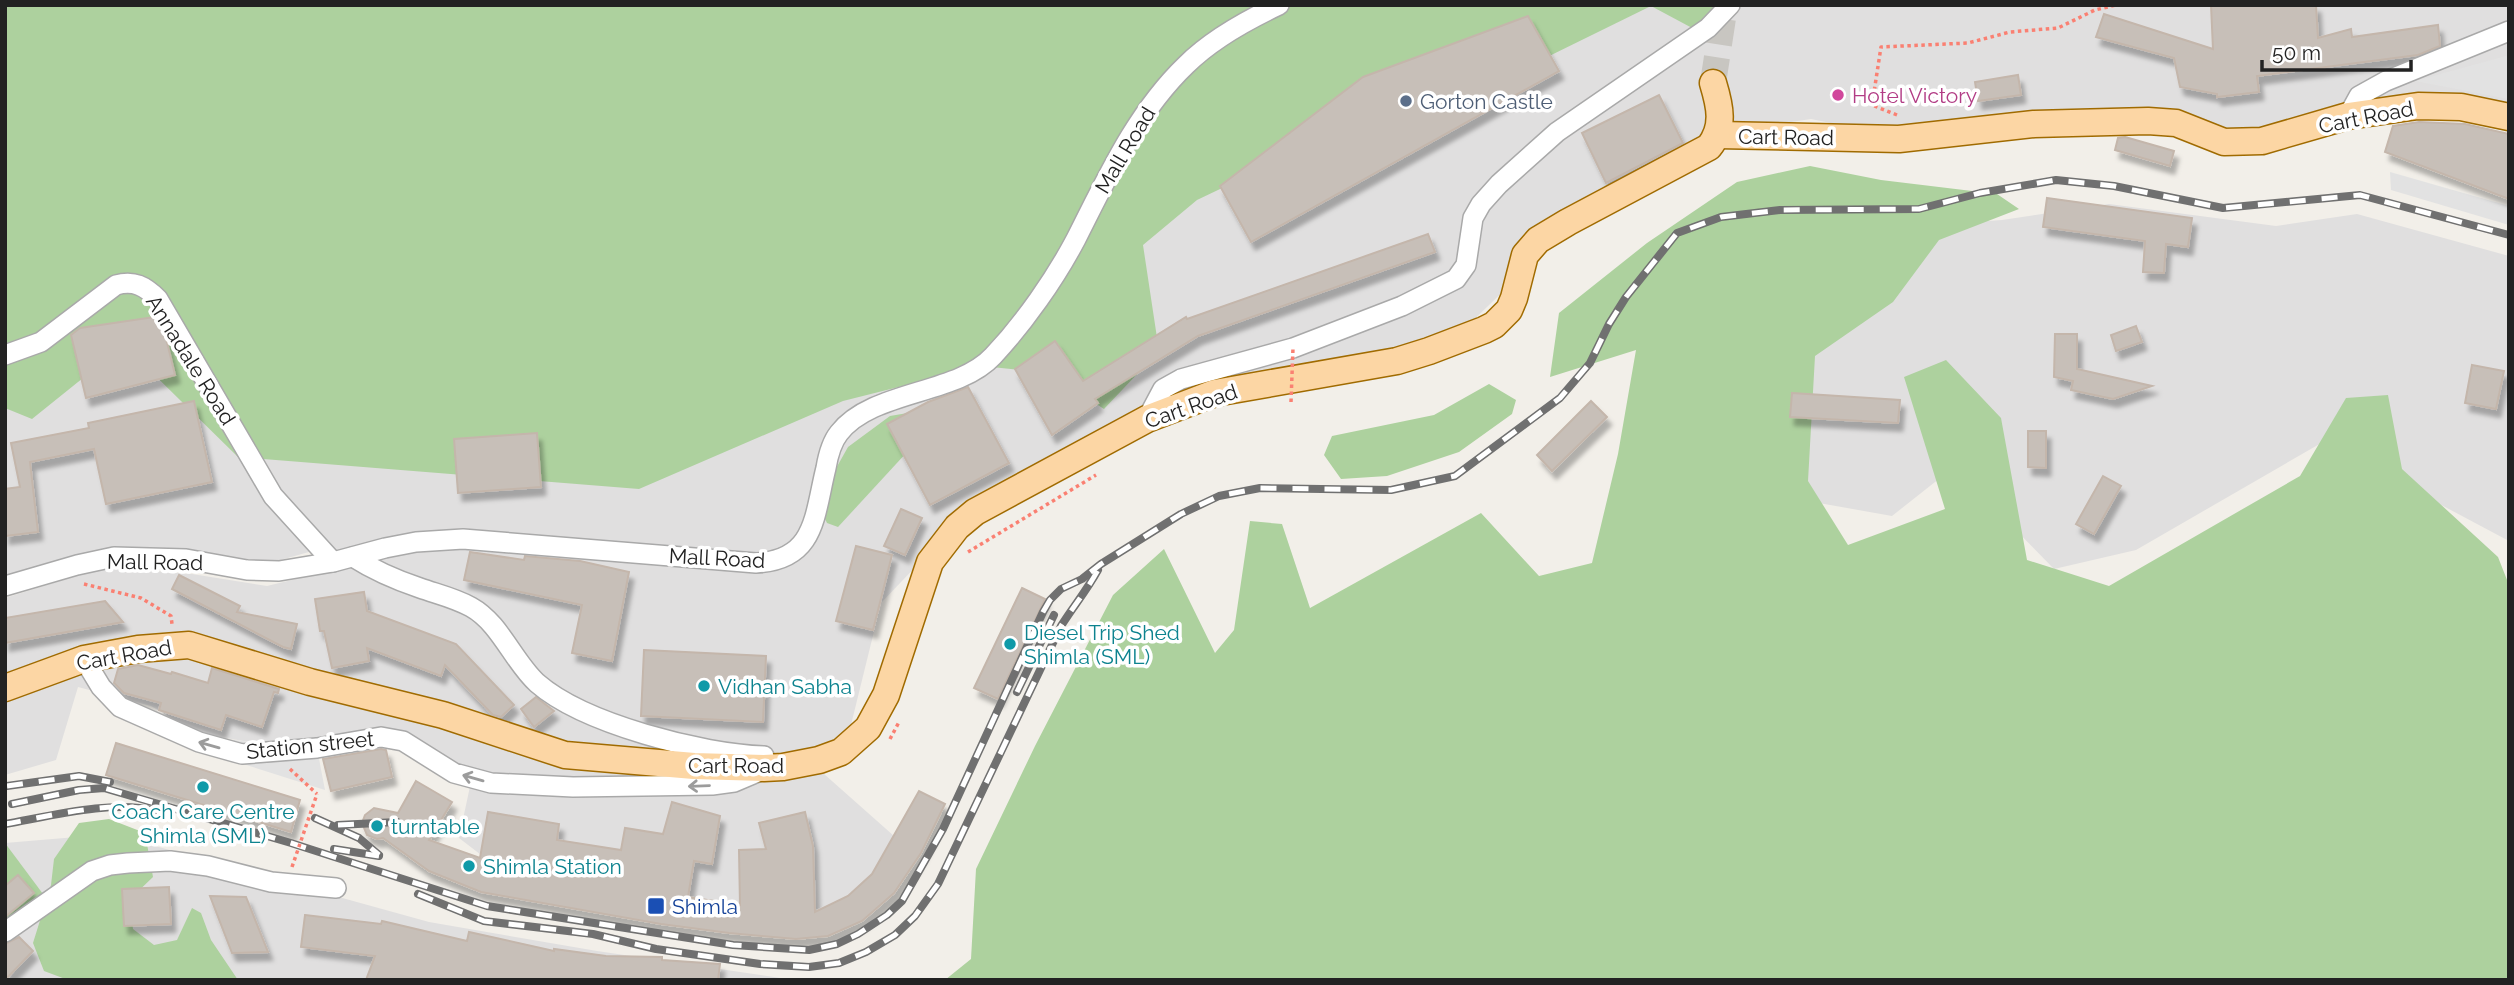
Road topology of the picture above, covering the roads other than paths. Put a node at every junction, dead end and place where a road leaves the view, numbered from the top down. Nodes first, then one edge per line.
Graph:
1 (1279, 5) edge
2 (1730, 5) edge
3 (2509, 31) edge
4 (1713, 83) tunnel mouth
5 (2348, 116) junction
6 (2509, 117) edge
7 (1718, 135) junction
8 (5, 355) edge
9 (1147, 419) junction
10 (343, 560) junction
11 (5, 586) edge
12 (84, 659) junction
13 (5, 688) edge
14 (841, 752) junction
15 (764, 768) junction
16 (336, 888) dead end
17 (5, 932) edge

1 - 10 street, Mall Road
2 - 9 street
3 - 5 street
4 - 7 main road
5 - 6 main road, Cart Road
5 - 7 main road, Cart Road
7 - 9 main road, Cart Road
8 - 10 street, Annadale Road
9 - 14 main road, Cart Road
10 - 11 street, Mall Road
10 - 14 street
12 - 13 main road, Cart Road
12 - 15 main road, Cart Road
15 -> 12 street, Station street
14 - 15 main road, Cart Road
16 - 17 street

